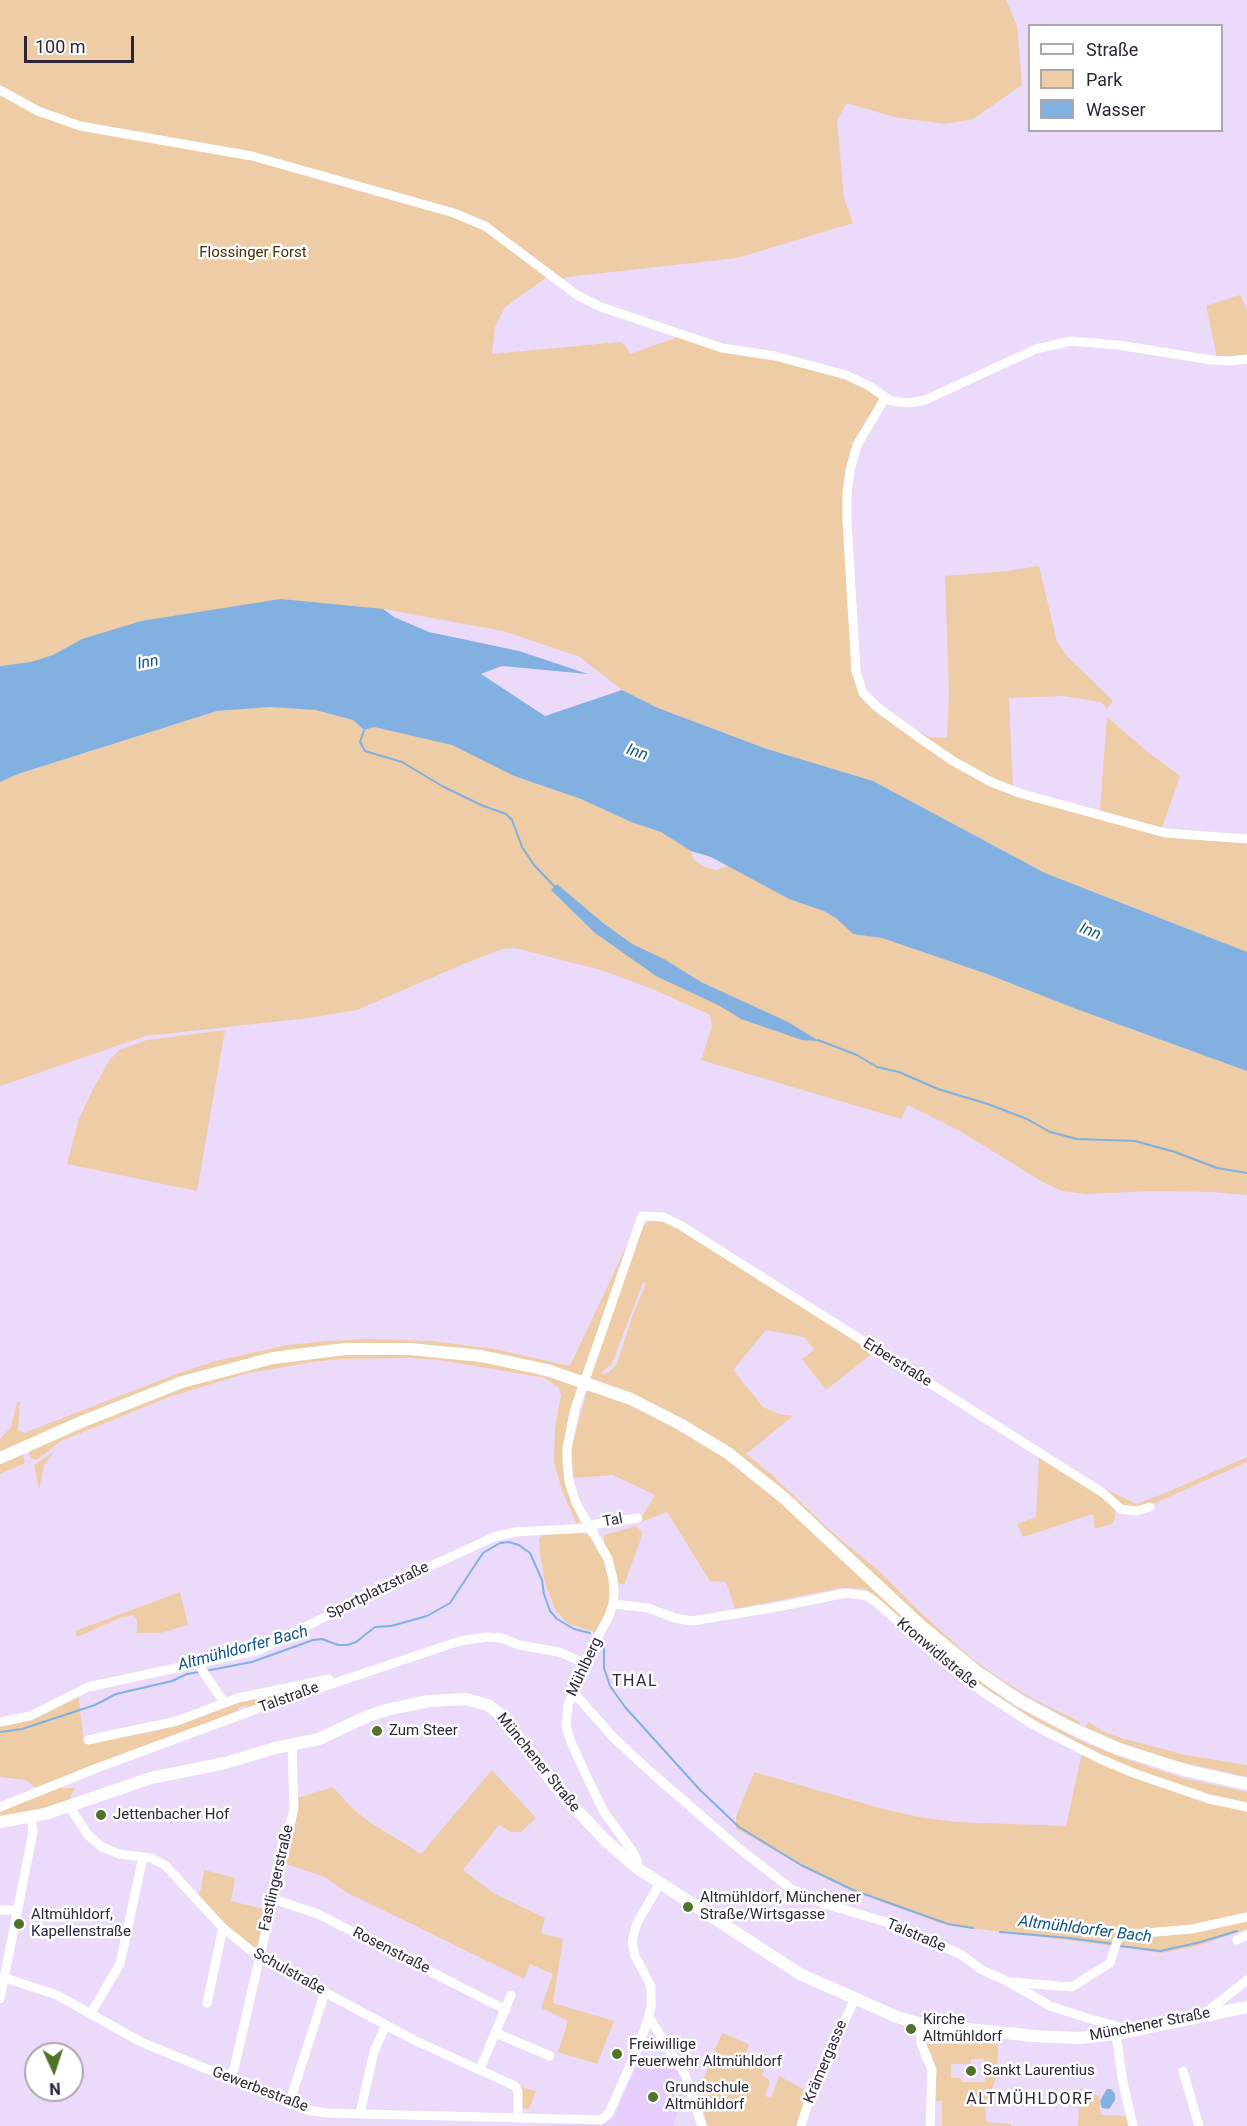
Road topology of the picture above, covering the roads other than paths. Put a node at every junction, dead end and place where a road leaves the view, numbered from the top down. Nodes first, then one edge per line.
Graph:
1 (0, 90) edge
2 (1247, 359) edge
3 (885, 398) junction
4 (1247, 839) edge
5 (642, 1216) joint
6 (0, 1458) edge
7 (1150, 1507) dead end
8 (638, 1518) dead end
9 (589, 1528) junction
10 (613, 1604) junction
11 (584, 1663) junction
12 (199, 1665) junction
13 (333, 1682) junction
14 (573, 1692) junction
15 (224, 1702) junction
16 (0, 1722) edge
17 (88, 1740) dead end
18 (292, 1745) junction
19 (1247, 1784) edge
20 (69, 1806) junction
21 (0, 1807) edge
22 (1247, 1807) edge
23 (31, 1817) junction
24 (0, 1822) edge
25 (143, 1857) junction
26 (637, 1868) junction
27 (660, 1883) junction
28 (273, 1899) junction
29 (0, 1910) edge
30 (17, 1911) junction
31 (1247, 1917) edge
32 (223, 1928) junction
33 (1247, 1935) edge
34 (1237, 1940) dead end
35 (259, 1957) junction
36 (4, 1978) junction
37 (1247, 1980) edge
38 (1009, 1982) junction
39 (325, 1992) junction
40 (511, 1995) dead end
41 (0, 1999) edge
42 (855, 2000) junction
43 (207, 2003) dead end
44 (1247, 2007) edge
45 (506, 2010) junction
46 (91, 2013) junction
47 (1204, 2014) junction
48 (649, 2017) junction
49 (921, 2024) junction
50 (386, 2025) junction
51 (1134, 2031) junction
52 (496, 2033) junction
53 (1116, 2034) junction
54 (550, 2056) dead end
55 (480, 2069) junction
56 (1183, 2071) dead end
57 (228, 2079) junction
58 (289, 2104) junction
59 (360, 2113) junction
60 (518, 2117) junction
61 (702, 2126) edge
62 (801, 2126) edge
63 (930, 2126) edge
64 (1133, 2126) edge
65 (1198, 2126) edge

1 - 3 street
2 - 3 street
3 - 4 street
5 - 7 street, Erberstraße
5 - 9 street, Mühlberg
6 - 19 street
8 - 9 street, Tal
9 - 10 street, Mühlberg
9 - 12 street, Sportplatzstraße
10 - 11 street, Mühlberg
10 - 22 street, Kronwidlstraße
11 - 13 street, Talstraße
11 - 14 street, Mühlberg
12 - 15 street
12 - 16 street, Sportplatzstraße
13 - 15 street
13 - 21 street, Talstraße
14 - 26 street, Mühlberg
14 - 38 street, Talstraße
15 - 17 street
18 - 20 street, Münchener Straße
18 - 26 street, Münchener Straße
18 - 28 street, Fastlingerstraße
20 - 23 street, Münchener Straße
20 - 25 street, Schulstraße
23 - 24 street, Münchener Straße
23 - 30 street
25 - 32 street, Schulstraße
25 - 46 street
26 - 27 street, Münchener Straße
27 - 42 street, Münchener Straße
27 - 48 street
28 - 35 street, Fastlingerstraße
28 - 45 street, Rosenstraße
29 - 30 street
30 - 36 street
31 - 38 street, Talstraße
32 - 35 street, Schulstraße
32 - 43 street
33 - 34 street
35 - 39 street, Schulstraße
35 - 57 street, Fastlingerstraße
36 - 41 street
36 - 46 street, Gewerbestraße
37 - 47 street
38 - 51 street, Talstraße
39 - 50 street, Schulstraße
39 - 58 street
40 - 45 street
42 - 49 street, Münchener Straße
42 - 62 street, Krämergasse
44 - 47 street, Münchener Straße
45 - 52 street
46 - 57 street, Gewerbestraße
47 - 51 street, Münchener Straße
48 - 60 street, Gewerbestraße
48 - 61 street
49 - 53 street, Münchener Straße
49 - 63 street
50 - 55 street, Schulstraße
50 - 59 street
51 - 53 street, Münchener Straße
52 - 54 street
52 - 55 street
53 - 64 street
55 - 60 street, Schulstraße
56 - 65 street
57 - 58 street, Gewerbestraße
58 - 59 street, Gewerbestraße
59 - 60 street, Gewerbestraße

